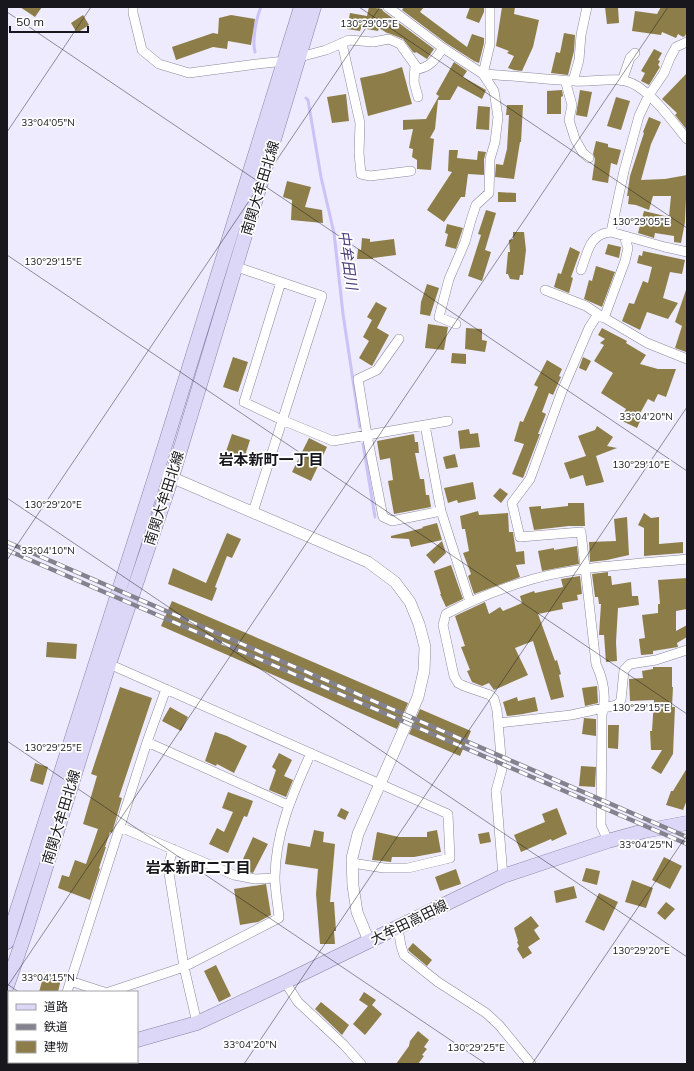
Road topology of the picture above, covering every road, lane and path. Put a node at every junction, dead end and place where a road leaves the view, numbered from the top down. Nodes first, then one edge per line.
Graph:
1 (124, 7) edge
2 (301, 7) edge
3 (314, 7) edge
4 (388, 7) edge
5 (490, 7) edge
6 (587, 7) edge
7 (133, 10) edge
8 (687, 42) edge
9 (342, 44) junction
10 (443, 48) junction
11 (635, 53) dead end
12 (299, 57) junction
13 (285, 62) junction
14 (415, 65) junction
15 (483, 74) junction
16 (569, 81) junction
17 (622, 81) junction
18 (649, 95) junction
19 (418, 97) dead end
20 (687, 139) edge
21 (589, 158) dead end
22 (411, 171) dead end
23 (611, 232) junction
24 (624, 236) junction
25 (687, 252) edge
26 (236, 267) junction
27 (581, 270) dead end
28 (281, 282) junction
29 (545, 290) dead end
30 (601, 316) junction
31 (456, 324) dead end
32 (399, 339) dead end
33 (687, 359) edge
34 (282, 420) junction
35 (448, 421) dead end
36 (425, 425) junction
37 (367, 435) junction
38 (157, 471) junction
39 (172, 477) junction
40 (441, 511) junction
41 (253, 512) junction
42 (687, 559) edge
43 (585, 569) junction
44 (470, 602) junction
45 (687, 650) edge
46 (109, 664) junction
47 (166, 689) junction
48 (604, 708) junction
49 (499, 722) junction
50 (148, 742) junction
51 (311, 752) junction
52 (380, 783) junction
53 (288, 805) junction
54 (687, 823) edge
55 (120, 827) junction
56 (608, 841) junction
57 (173, 848) junction
58 (352, 864) junction
59 (503, 876) junction
60 (275, 878) junction
61 (398, 928) junction
62 (369, 941) junction
63 (7, 942) edge
64 (184, 967) junction
65 (70, 981) junction
66 (285, 982) junction
67 (7, 986) edge
68 (66, 991) edge
69 (101, 991) edge
70 (112, 991) edge
71 (197, 1023) junction
72 (138, 1040) edge
73 (362, 1064) edge
74 (531, 1064) edge

1 - 7 street
2 - 13 main road, 南関大牟田北線
3 - 12 main road, 南関大牟田北線
4 - 10 street
5 - 15 street
6 - 16 street
7 - 13 street
8 - 18 street
9 - 12 street
9 - 14 street
9 - 22 street
10 - 14 street
10 - 15 street
11 - 17 street
12 - 13 street
12 - 26 main road, 南関大牟田北線
13 - 38 main road, 南関大牟田北線
14 - 19 street
15 - 16 street
15 - 31 street
16 - 17 street
16 - 21 street
17 - 18 street
18 - 20 street
18 - 23 street
23 - 24 street
23 - 27 street
24 - 25 street
24 - 30 street
26 - 28 street
26 - 39 main road, 南関大牟田北線
28 - 34 street
28 - 34 street
29 - 30 street
30 - 33 street
30 - 43 street
32 - 37 street
34 - 37 street
34 - 41 street
35 - 36 street
36 - 37 street
36 - 40 street
37 - 40 street
38 - 39 street
38 - 63 main road, 南関大牟田北線
39 - 41 street
39 - 46 main road, 南関大牟田北線
40 - 44 street
41 - 52 street
42 - 43 street
43 - 44 street
43 - 48 street
44 - 49 street
45 - 48 street
46 - 47 street
46 - 67 main road, 南関大牟田北線
47 - 50 street
47 - 51 street
48 - 49 street
48 - 56 street
49 - 59 street
50 - 53 street
50 - 55 street
51 - 52 street
51 - 53 street
52 - 58 street
52 - 58 street
53 - 60 street
54 - 56 main road, 大牟田高田線
55 - 57 street
55 - 65 street
56 - 59 main road, 大牟田高田線
57 - 60 street
57 - 64 street
58 - 62 street
59 - 61 main road, 大牟田高田線
60 - 64 street
61 - 62 main road, 大牟田高田線
61 - 74 street
62 - 66 main road, 大牟田高田線
64 - 70 street
64 - 71 street
65 - 68 street
65 - 69 street
66 - 71 main road, 大牟田高田線
66 - 73 street
71 - 72 main road, 大牟田高田線

